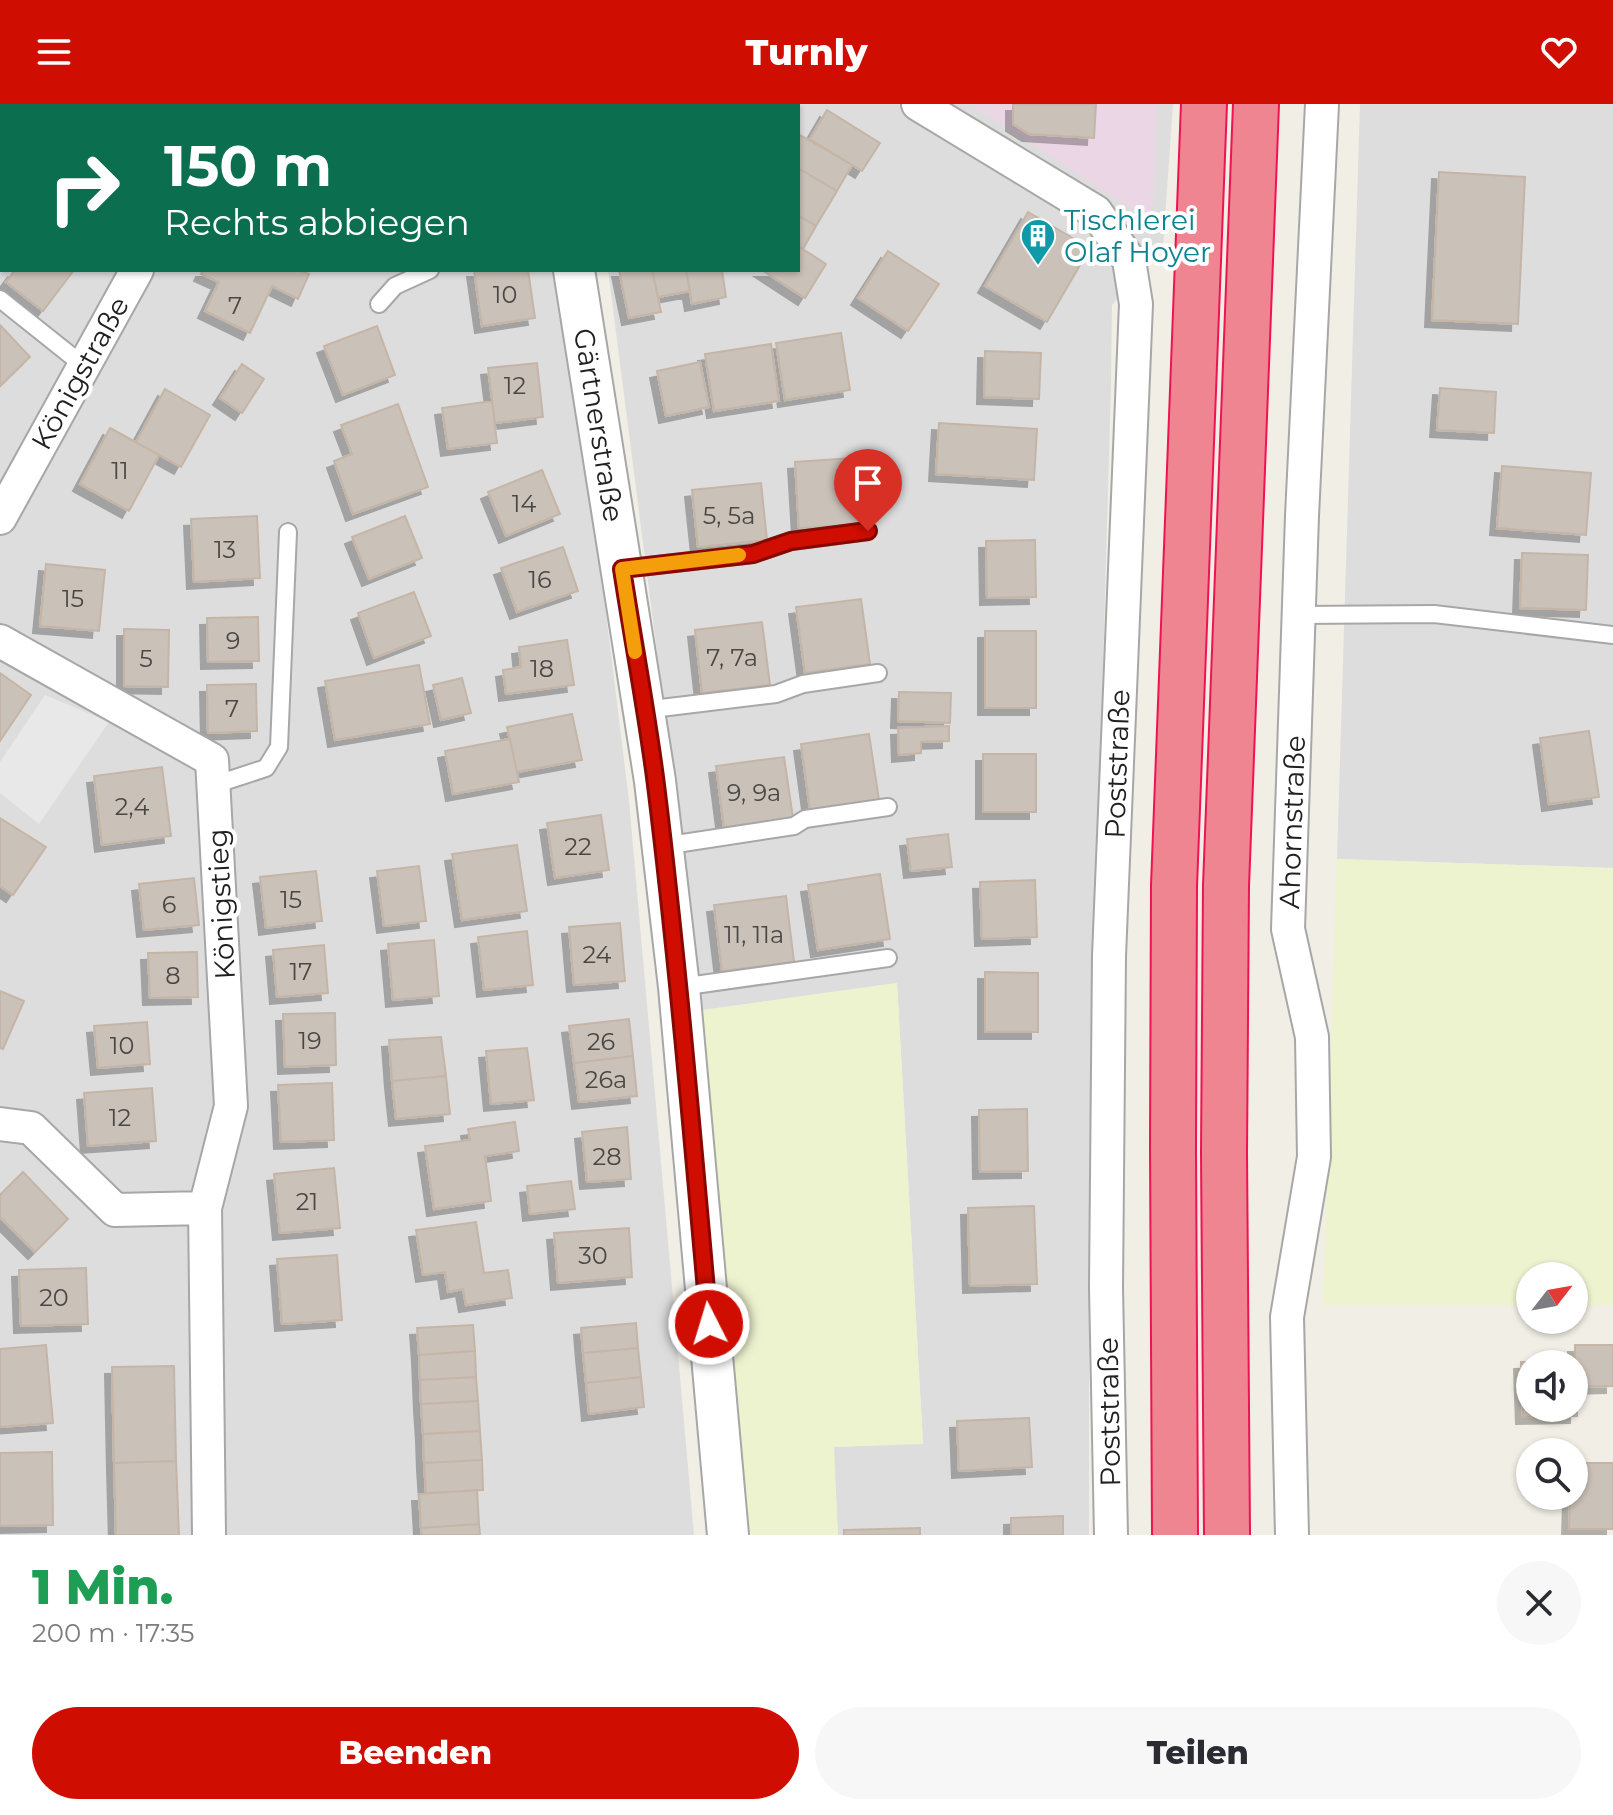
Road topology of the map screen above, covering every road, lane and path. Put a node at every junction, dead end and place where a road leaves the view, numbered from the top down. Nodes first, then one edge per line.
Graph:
1 (918, 104) edge
2 (1204, 104) edge
3 (1256, 104) edge
4 (1322, 104) edge
5 (136, 272) edge
6 (426, 272) edge
7 (574, 272) edge
8 (0, 299) edge
9 (379, 304) dead end
10 (84, 366) junction
11 (0, 518) edge
12 (868, 531) dead end
13 (288, 532) dead end
14 (622, 569) junction
15 (1299, 615) junction
16 (1613, 635) edge
17 (0, 641) edge
18 (878, 673) dead end
19 (644, 710) junction
20 (214, 785) junction
21 (888, 807) dead end
22 (663, 846) junction
23 (888, 958) dead end
24 (679, 987) junction
25 (0, 1124) edge
26 (205, 1208) junction
27 (209, 1535) edge
28 (728, 1535) edge
29 (1111, 1535) edge
30 (1175, 1535) edge
31 (1227, 1535) edge
32 (1292, 1535) edge

1 - 29 street, Poststraße
2 - 30 highway
3 - 31 highway
4 - 15 street, Ahornstraße
5 - 10 street, Königstraße
6 - 9 lane
7 - 14 street, Gärtnerstraße
8 - 10 lane
10 - 11 street, Königstraße
12 - 14 lane
13 - 20 lane
14 - 19 street, Gärtnerstraße
15 - 16 lane
15 - 32 street, Ahornstraße
17 - 20 street, Königstieg
18 - 19 lane
19 - 22 street, Gärtnerstraße
20 - 26 street, Königstieg
21 - 22 lane
22 - 24 street, Gärtnerstraße
23 - 24 lane
24 - 28 street, Gärtnerstraße
25 - 26 street
26 - 27 street, Königstieg

